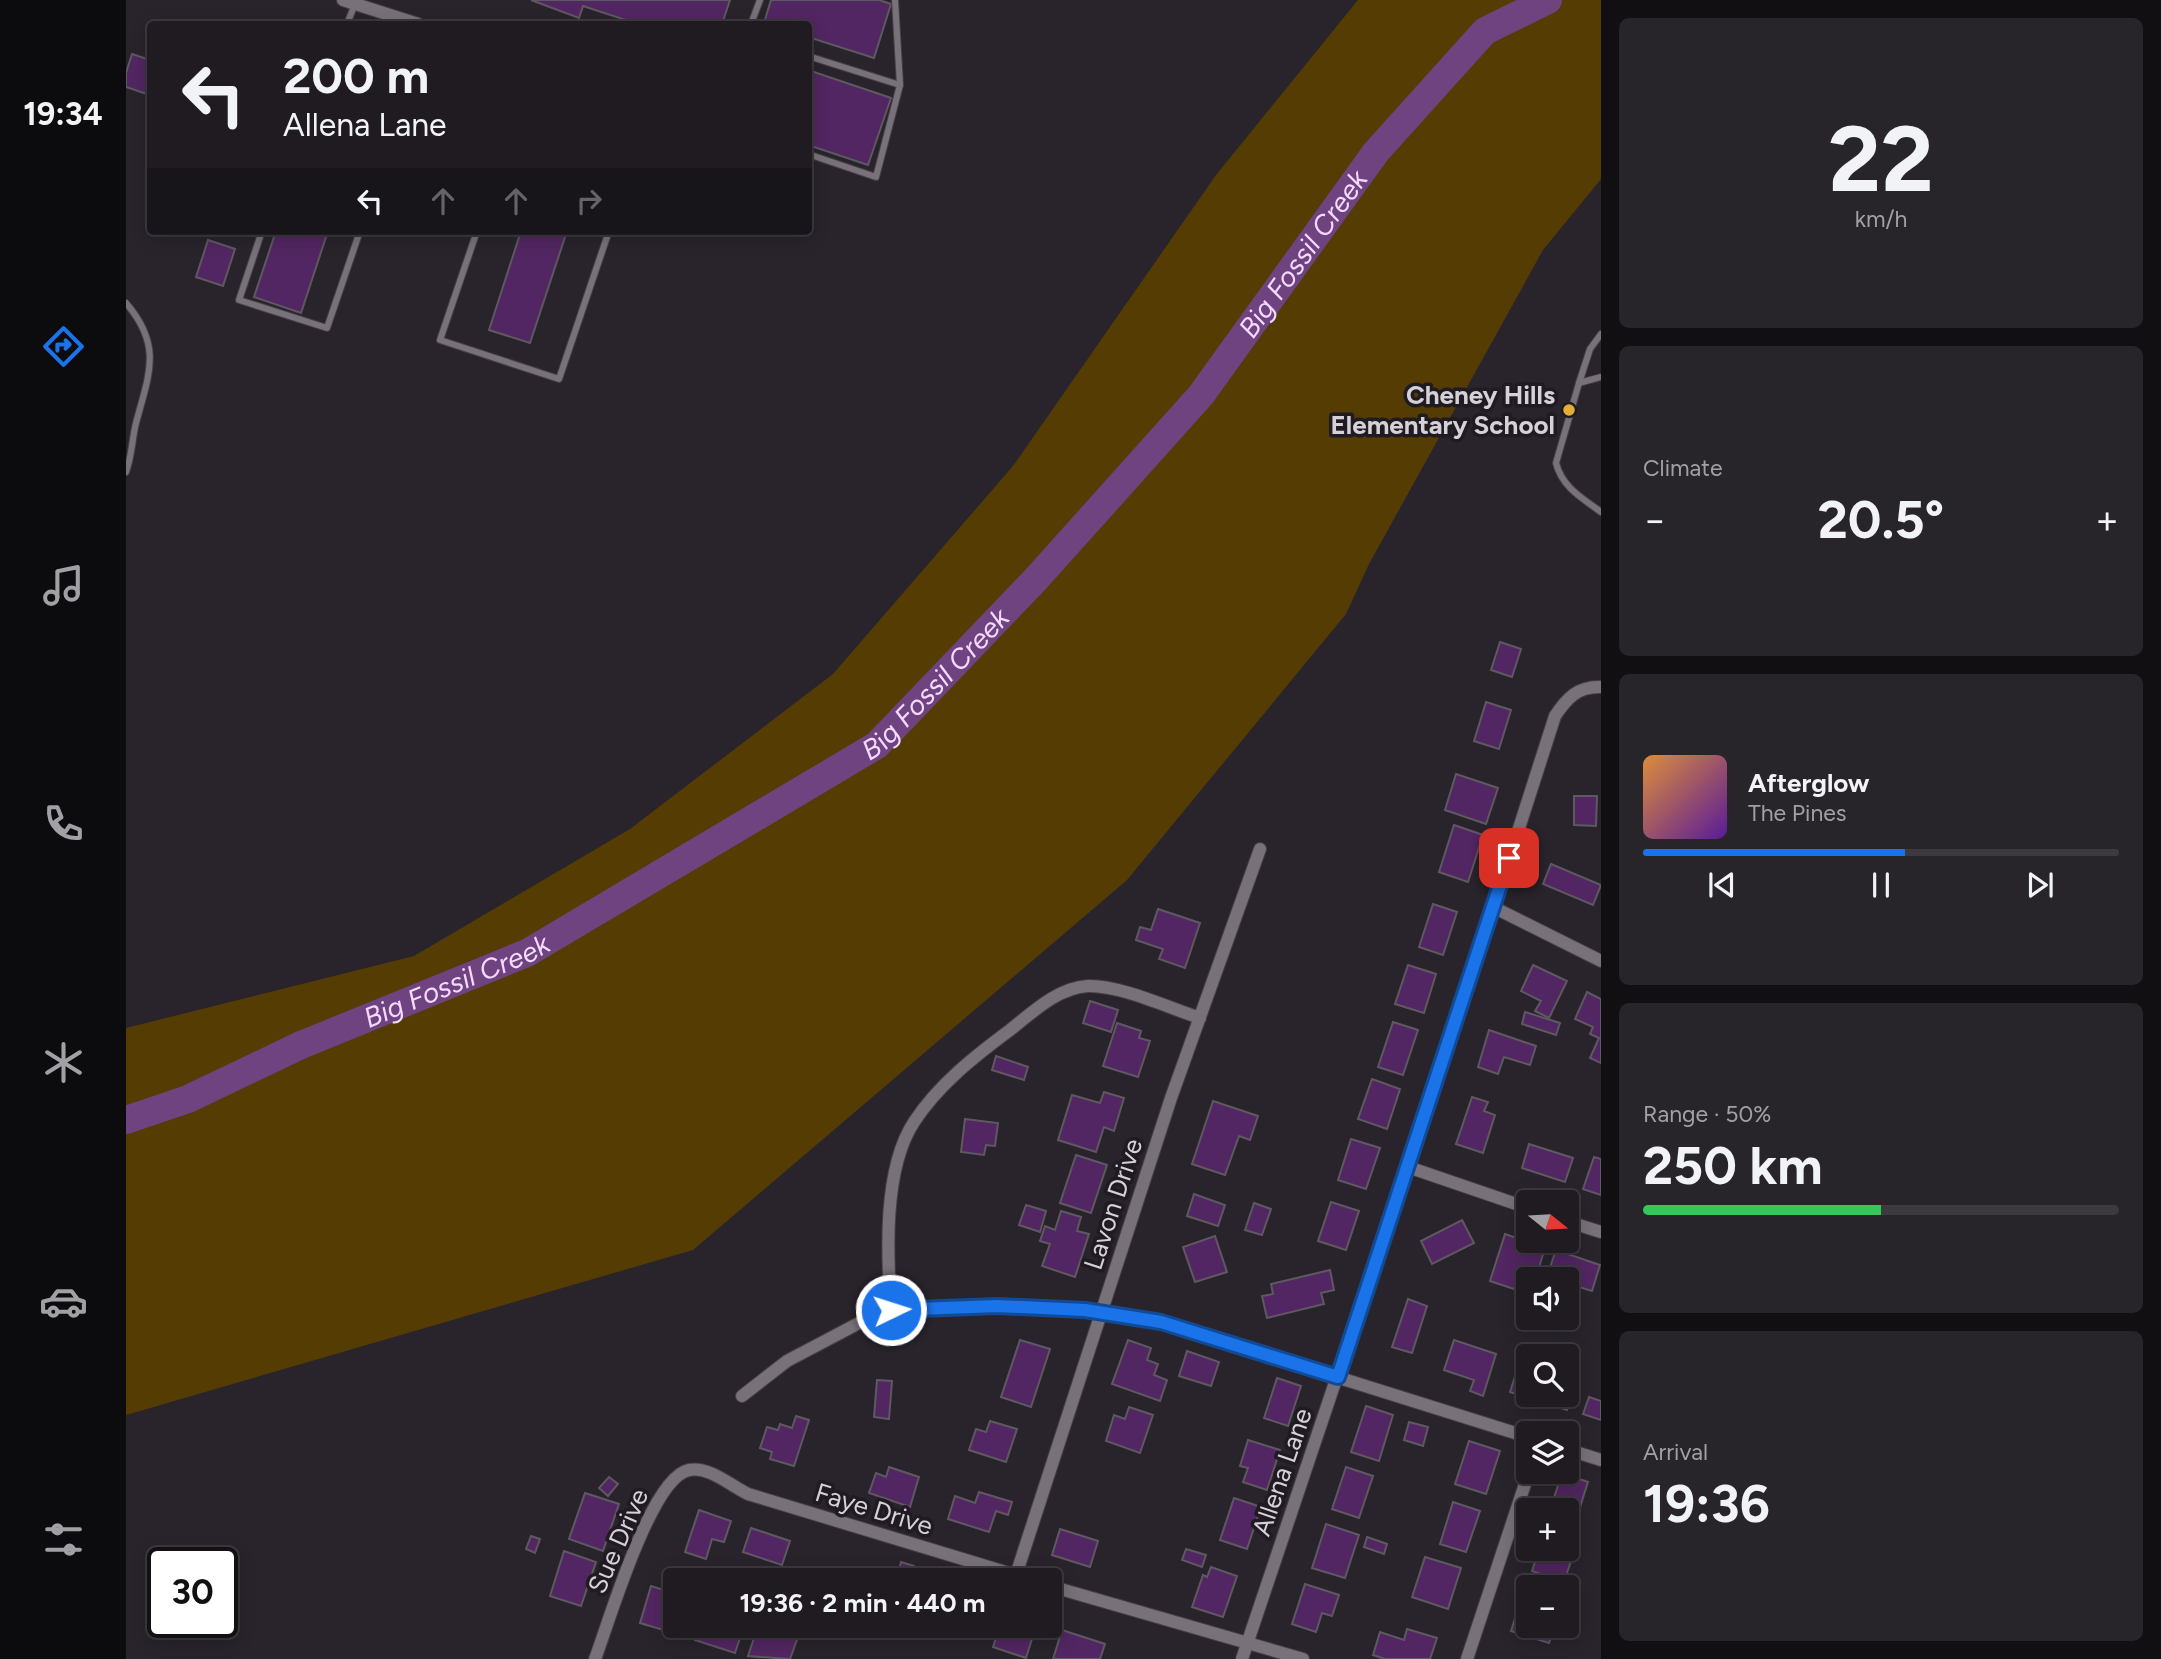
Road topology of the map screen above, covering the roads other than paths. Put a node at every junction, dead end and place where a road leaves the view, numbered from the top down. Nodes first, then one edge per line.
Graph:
1 (760, 0) edge
2 (895, 0) edge
3 (349, 2) edge
4 (346, 21) edge
5 (409, 21) edge
6 (752, 21) edge
7 (812, 57) edge
8 (900, 85) junction
9 (812, 156) edge
10 (261, 235) edge
11 (359, 235) edge
12 (476, 235) edge
13 (608, 235) edge
14 (126, 303) edge
15 (1601, 334) edge
16 (1601, 377) edge
17 (1579, 383) junction
18 (126, 472) edge
19 (1601, 512) edge
20 (1601, 687) edge
21 (1260, 849) dead end
22 (1493, 907) junction
23 (1601, 961) edge
24 (1200, 1017) junction
25 (1408, 1167) junction
26 (1516, 1204) edge
27 (1579, 1225) edge
28 (1601, 1233) edge
29 (891, 1310) junction
30 (1102, 1312) junction
31 (1338, 1377) junction
32 (742, 1396) dead end
33 (1516, 1433) edge
34 (1579, 1453) edge
35 (1601, 1461) edge
36 (706, 1472) joint
37 (1525, 1484) edge
38 (993, 1568) edge
39 (1018, 1568) edge
40 (1062, 1590) edge
41 (1247, 1645) junction
42 (597, 1658) edge
43 (1242, 1659) edge
44 (1303, 1659) edge
45 (1467, 1659) edge

1 - 6 lane
2 - 8 lane
3 - 4 lane
3 - 5 street
7 - 8 lane
8 - 9 lane
10 - 11 lane
12 - 13 lane
14 - 18 lane
15 - 17 lane
16 - 17 lane
17 - 19 lane
20 - 22 street, Allena Lane
21 - 24 street, Lavon Drive
22 - 23 street
22 - 25 street, Allena Lane
24 - 29 street
24 - 30 street, Lavon Drive
25 - 26 street
25 - 31 street, Allena Lane
27 - 28 street
29 - 30 street
29 - 32 street
30 - 31 street
30 - 39 street, Lavon Drive
31 - 33 street
31 - 41 street, Allena Lane
34 - 35 street
36 - 38 street, Faye Drive
36 - 42 street, Sue Drive
37 - 45 street
40 - 41 street
41 - 43 street, Allena Lane
41 - 44 street

